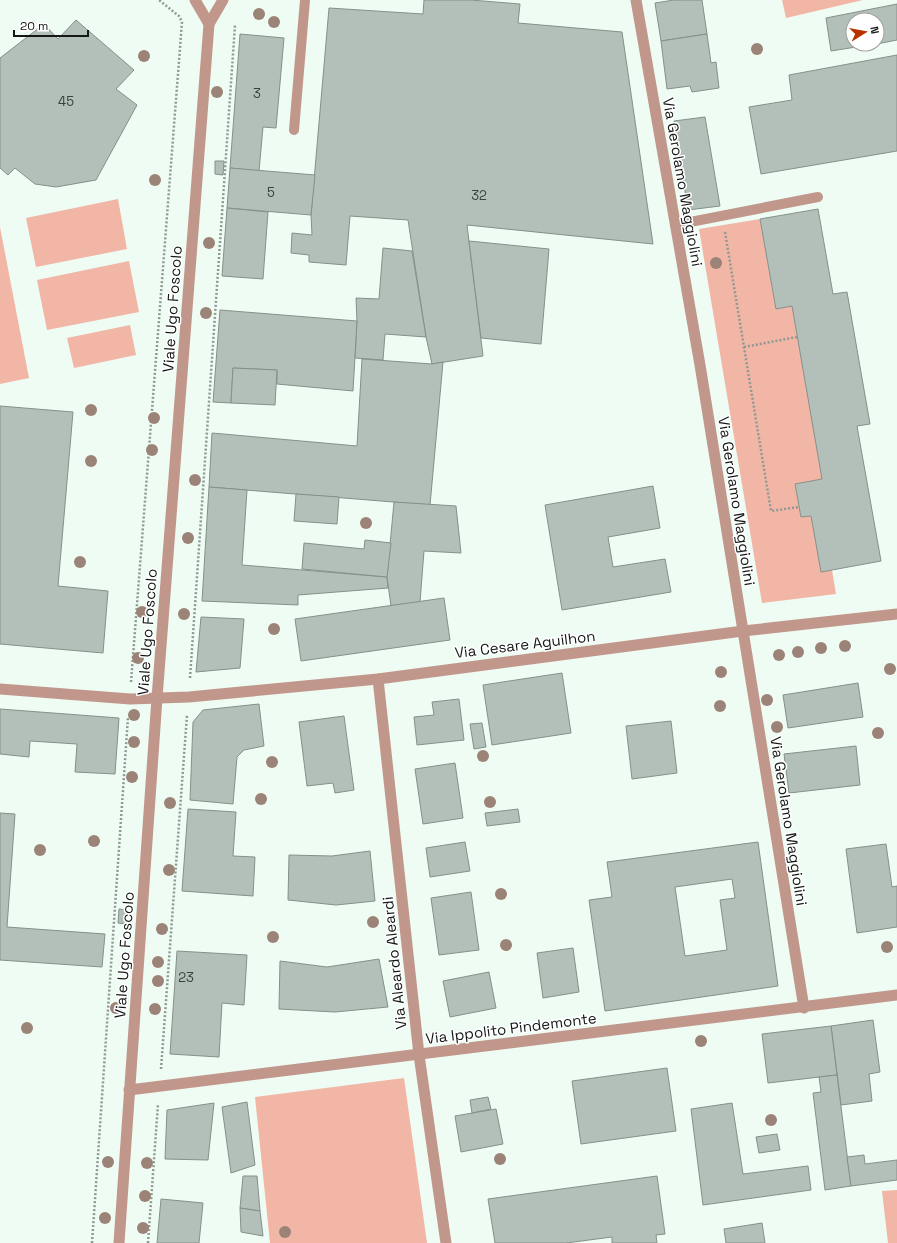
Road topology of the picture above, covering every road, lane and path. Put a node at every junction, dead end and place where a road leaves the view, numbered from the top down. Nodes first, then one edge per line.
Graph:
1 (159, 0) edge
2 (195, 0) edge
3 (223, 0) edge
4 (304, 0) edge
5 (636, 0) edge
6 (209, 24) junction
7 (235, 25) dead end
8 (294, 130) dead end
9 (818, 197) dead end
10 (722, 216) junction
11 (675, 225) junction
12 (797, 337) dead end
13 (744, 348) junction
14 (799, 507) dead end
15 (897, 614) edge
16 (743, 631) junction
17 (378, 679) junction
18 (0, 689) edge
19 (189, 697) junction
20 (157, 698) junction
21 (130, 699) junction
22 (897, 995) edge
23 (804, 1008) junction
24 (419, 1055) junction
25 (160, 1086) junction
26 (129, 1090) junction
27 (92, 1243) edge
28 (119, 1243) edge
29 (148, 1243) edge
30 (446, 1243) edge

1 - 21 path
2 - 6 street
3 - 6 street, Viale Ugo Foscolo
4 - 8 lane
5 - 11 street, Via Gerolamo Maggiolini
6 - 20 street, Viale Ugo Foscolo
7 - 19 path
9 - 10 lane
10 - 11 lane
10 - 13 path
11 - 16 street, Via Gerolamo Maggiolini
12 - 13 path
13 - 14 path
15 - 16 street, Via Cesare Aguilhon
16 - 17 street, Via Cesare Aguilhon
16 - 23 street, Via Gerolamo Maggiolini
17 - 19 street, Via Cesare Aguilhon
17 - 24 street, Via Aleardo Aleardi
18 - 21 street, Via Cesare Aguilhon
19 - 20 street, Via Cesare Aguilhon
19 - 25 path
20 - 21 street, Via Cesare Aguilhon
20 - 26 street, Viale Ugo Foscolo
21 - 27 path
22 - 23 street, Via Ippolito Pindemonte
23 - 24 street, Via Ippolito Pindemonte
24 - 25 street, Via Ippolito Pindemonte
24 - 30 street, Via Aleardo Aleardi
25 - 26 street, Via Ippolito Pindemonte
25 - 29 path
26 - 28 street, Viale Ugo Foscolo

